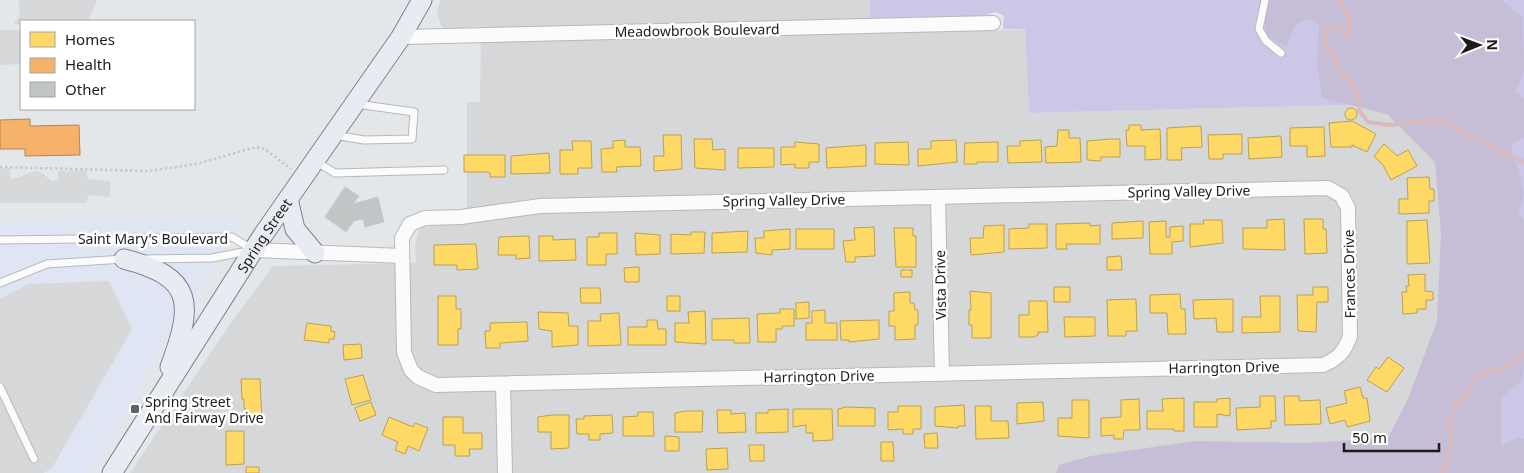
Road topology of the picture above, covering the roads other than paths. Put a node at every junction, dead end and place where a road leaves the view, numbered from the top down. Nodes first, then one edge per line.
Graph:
1 (422, 0) edge
2 (1265, 0) edge
3 (993, 23) dead end
4 (401, 37) junction
5 (1281, 53) dead end
6 (355, 104) junction
7 (333, 135) junction
8 (315, 161) junction
9 (444, 170) dead end
10 (1342, 196) joint
11 (938, 197) junction
12 (288, 199) junction
13 (0, 240) edge
14 (254, 250) junction
15 (316, 253) junction
16 (402, 256) junction
17 (124, 259) junction
18 (0, 283) edge
19 (1343, 352) joint
20 (942, 374) junction
21 (503, 384) junction
22 (0, 387) edge
23 (158, 398) junction
24 (34, 459) dead end
25 (112, 473) edge
26 (505, 473) edge

1 - 4 main road, Spring Street
2 - 5 lane
3 - 4 street, Meadowbrook Boulevard
4 - 6 main road, Spring Street
6 - 7 main road, Spring Street
6 - 7 lane
7 - 8 main road, Spring Street
8 - 9 lane
8 - 12 main road, Spring Street
10 - 11 street, Spring Valley Drive
10 - 19 street, Frances Drive
11 - 16 street, Spring Valley Drive
11 - 20 street, Vista Drive
12 - 14 main road, Spring Street
12 - 15 main road
13 - 14 lane, Saint Mary's Boulevard
14 - 15 street
14 - 17 lane, Saint Mary's Boulevard
14 - 23 main road, Spring Street
15 - 16 street
16 - 21 street, Harrington Drive
17 - 18 lane, Saint Mary's Boulevard
17 - 23 main road
19 - 20 street, Harrington Drive
20 - 21 street, Harrington Drive
21 - 26 street
22 - 24 lane
23 - 25 main road, Spring Street

